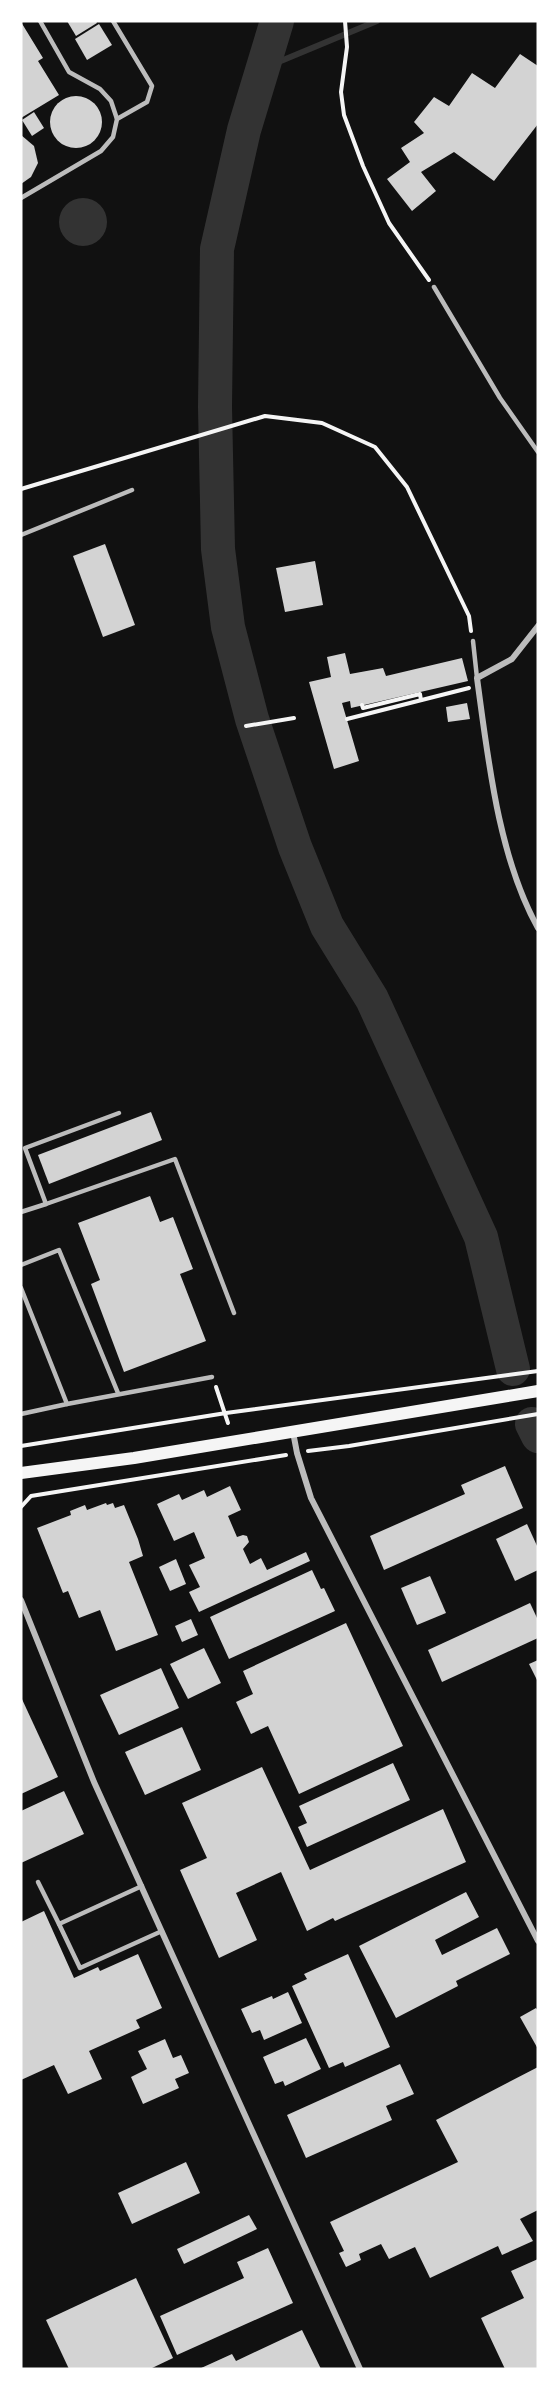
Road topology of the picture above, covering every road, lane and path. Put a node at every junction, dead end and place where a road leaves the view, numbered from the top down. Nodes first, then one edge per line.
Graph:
1 (40, 21) edge
2 (112, 21) edge
3 (345, 21) edge
4 (117, 119) junction
5 (21, 198) edge
6 (434, 286) joint
7 (538, 452) edge
8 (21, 489) edge
9 (132, 490) dead end
10 (21, 535) edge
11 (538, 626) edge
12 (473, 640) joint
13 (477, 678) junction
14 (478, 686) junction
15 (421, 700) junction
16 (362, 705) dead end
17 (294, 718) dead end
18 (347, 719) dead end
19 (246, 726) dead end
20 (538, 928) edge
21 (119, 1113) dead end
22 (46, 1204) junction
23 (21, 1212) edge
24 (21, 1265) edge
25 (21, 1288) edge
26 (234, 1313) dead end
27 (538, 1371) edge
28 (212, 1377) joint
29 (538, 1391) edge
30 (118, 1394) junction
31 (67, 1404) junction
32 (226, 1413) junction
33 (21, 1414) edge
34 (538, 1414) edge
35 (228, 1424) dead end
36 (292, 1432) junction
37 (21, 1446) edge
38 (297, 1453) junction
39 (21, 1473) edge
40 (21, 1507) edge
41 (21, 1600) edge
42 (39, 1882) dead end
43 (142, 1886) junction
44 (59, 1924) junction
45 (162, 1931) junction
46 (538, 1941) edge
47 (360, 2369) edge

1 - 4 lane
2 - 4 lane
3 - 6 path
4 - 5 lane
6 - 7 lane
8 - 12 path
9 - 10 lane
11 - 13 street
12 - 13 lane
13 - 14 street
14 - 15 path
14 - 20 street
15 - 16 path
15 - 18 path
17 - 19 path
21 - 22 lane
22 - 23 lane
22 - 26 lane
24 - 30 lane
25 - 31 lane
27 - 32 path
28 - 30 lane
28 - 32 path
29 - 36 main road
30 - 31 lane
31 - 33 lane
32 - 35 path
32 - 37 path
34 - 38 path
36 - 38 street
36 - 39 main road
38 - 40 path
38 - 46 street
41 - 43 street
42 - 44 lane
43 - 44 lane
43 - 45 street
44 - 45 lane
45 - 47 street

